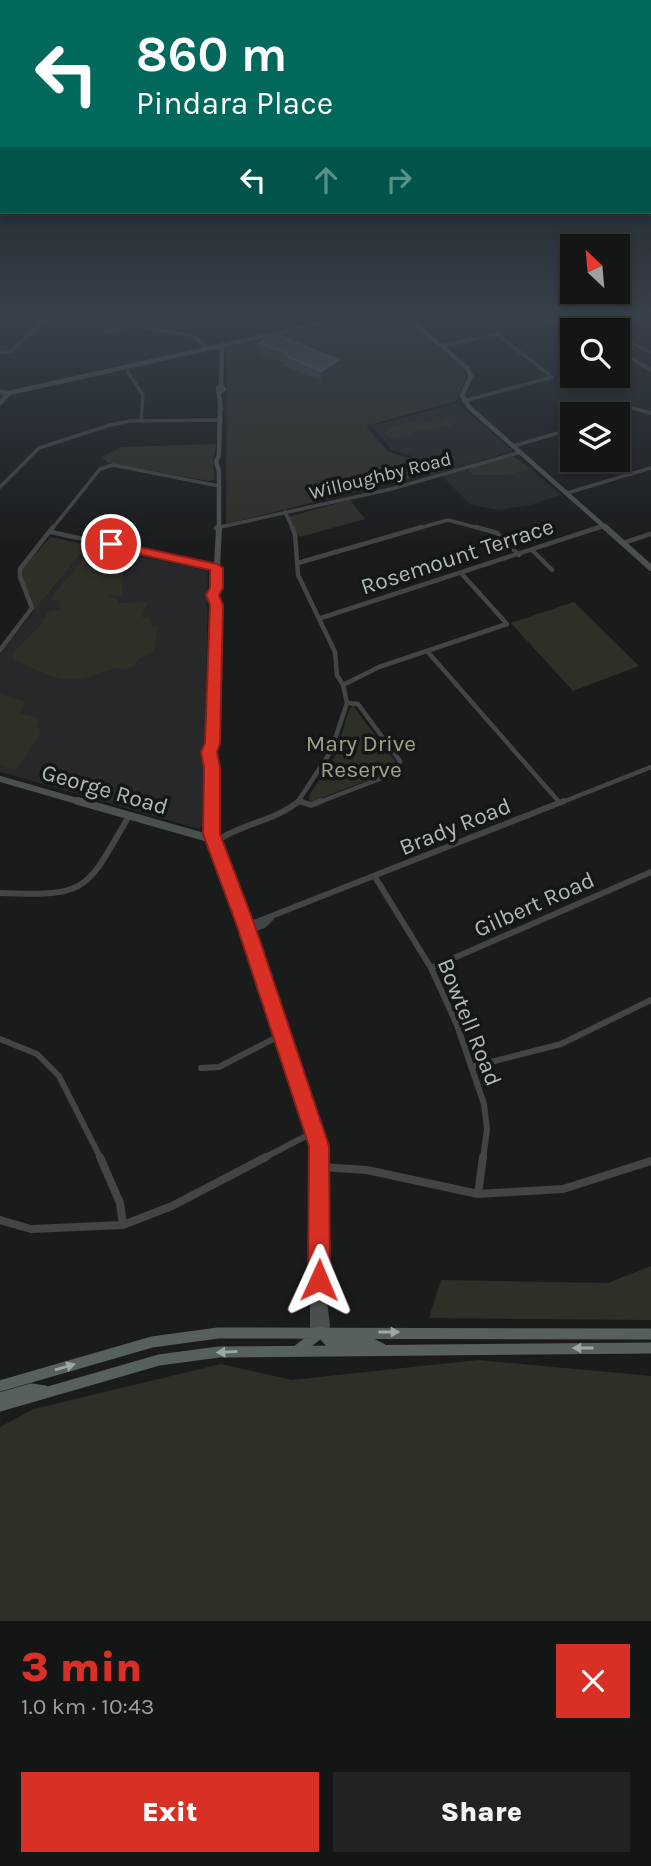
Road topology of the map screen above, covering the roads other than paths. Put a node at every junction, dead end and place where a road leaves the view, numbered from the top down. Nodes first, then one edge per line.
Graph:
1 (9, 393) edge
2 (142, 394) edge
3 (220, 394) edge
4 (463, 394) edge
5 (493, 394) edge
6 (464, 401) junction
7 (0, 403) edge
8 (630, 407) edge
9 (651, 412) edge
10 (202, 419) joint
11 (220, 419) junction
12 (141, 421) junction
13 (560, 432) edge
14 (513, 446) junction
15 (521, 452) junction
16 (651, 468) edge
17 (219, 484) junction
18 (0, 487) edge
19 (567, 493) junction
20 (285, 512) junction
21 (604, 526) junction
22 (218, 530) junction
23 (51, 532) junction
24 (651, 534) edge
25 (622, 543) junction
26 (532, 551) junction
27 (519, 555) junction
28 (298, 563) junction
29 (217, 565) junction
30 (651, 568) edge
31 (552, 570) dead end
32 (461, 573) junction
33 (321, 618) junction
34 (0, 650) edge
35 (427, 651) junction
36 (343, 685) junction
37 (347, 703) junction
38 (651, 767) edge
39 (0, 779) edge
40 (299, 801) junction
41 (560, 803) junction
42 (129, 816) junction
43 (215, 837) junction
44 (651, 872) edge
45 (375, 877) junction
46 (0, 892) edge
47 (247, 929) junction
48 (431, 968) junction
49 (651, 1000) edge
50 (283, 1034) junction
51 (0, 1039) edge
52 (471, 1067) junction
53 (201, 1068) dead end
54 (316, 1134) junction
55 (651, 1161) edge
56 (321, 1167) junction
57 (478, 1194) junction
58 (0, 1220) edge
59 (123, 1225) junction
60 (321, 1332) junction
61 (651, 1334) edge
62 (651, 1348) edge
63 (295, 1352) junction
64 (387, 1352) junction
65 (0, 1386) edge
66 (51, 1392) junction
67 (0, 1398) edge
68 (0, 1406) edge

1 - 7 street
2 - 12 street
3 - 11 street
4 - 6 street
5 - 6 street
6 - 14 street
8 - 9 street
10 - 11 street
10 - 12 street
11 - 17 street
12 - 18 street
13 - 14 street
14 - 15 street
15 - 19 street
15 - 20 street, Willoughby Road
16 - 19 street
17 - 22 street
17 - 23 street
19 - 21 street
20 - 22 street, Willoughby Road
20 - 28 street
21 - 25 street
21 - 26 street, Rosemount Terrace
22 - 29 street
23 - 29 street
23 - 34 street
24 - 25 street
25 - 30 street
26 - 27 street, Rosemount Terrace
26 - 31 street
27 - 28 street
27 - 32 street, Rosemount Terrace
28 - 33 street
29 - 43 street
32 - 33 street, Rosemount Terrace
32 - 35 street
33 - 36 street
35 - 36 street
35 - 41 street
36 - 37 street
37 - 40 street
37 - 40 street
38 - 41 street, Brady Road
39 - 42 street, George Road
40 - 43 street
41 - 45 street, Brady Road
42 - 43 street, George Road
42 - 46 street
43 - 47 street
44 - 48 street, Gilbert Road
45 - 47 street, Brady Road
45 - 48 street, Bowtell Road
47 - 50 street
48 - 52 street, Bowtell Road
49 - 52 street
50 - 53 street
50 - 54 street
51 - 59 street
52 - 57 street, Bowtell Road
54 - 56 street
54 - 59 street
55 - 57 street
56 - 57 street
56 - 60 street
58 - 59 street
60 -> 61 main road
60 - 63 main road
60 - 64 main road
65 -> 60 main road
62 -> 64 main road
63 - 64 main road
63 -> 66 main road
66 - 67 main road
66 - 68 main road

